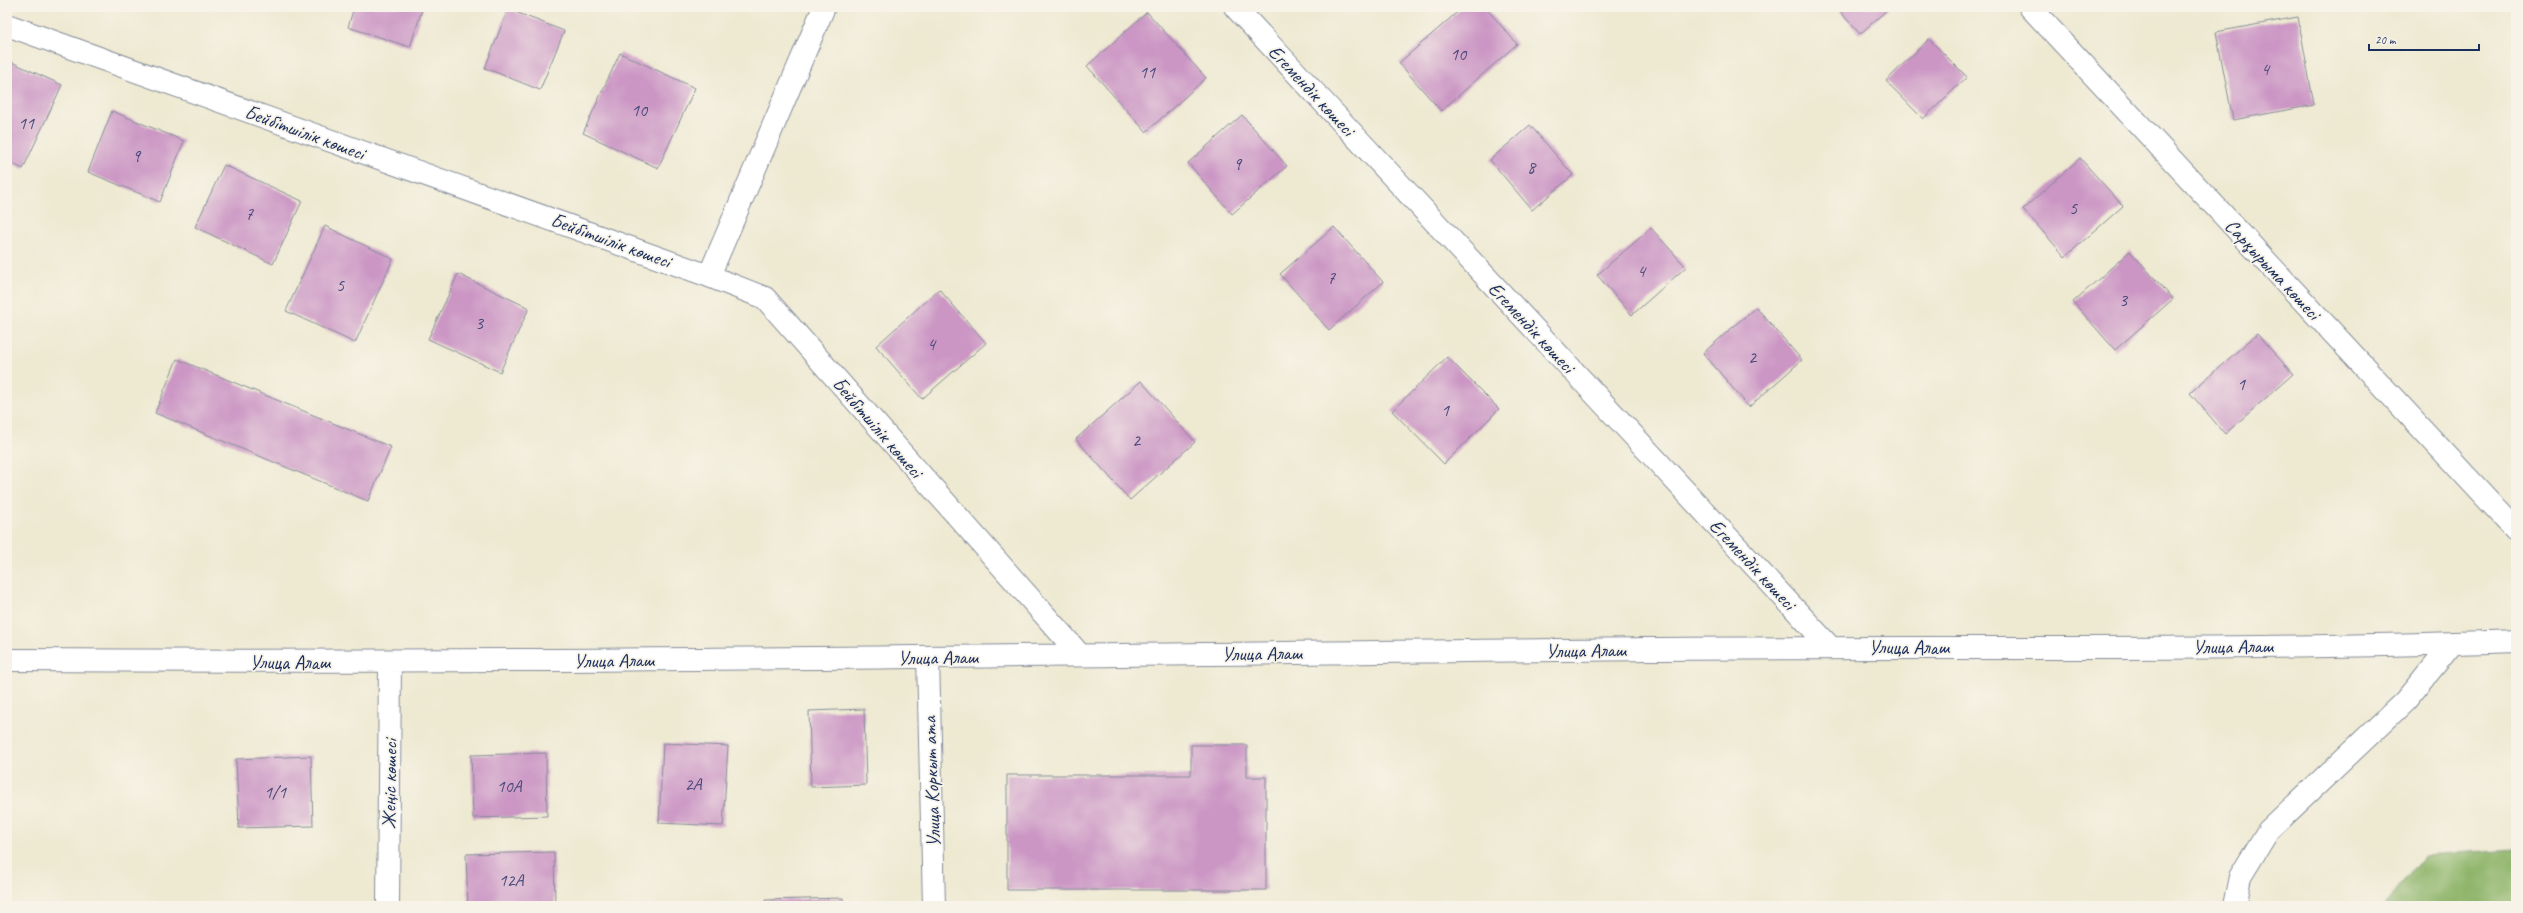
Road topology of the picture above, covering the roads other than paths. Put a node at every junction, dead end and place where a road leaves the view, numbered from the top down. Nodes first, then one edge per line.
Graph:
1 (824, 7) edge
2 (1234, 7) edge
3 (2030, 7) edge
4 (7, 25) edge
5 (709, 276) junction
6 (2516, 530) edge
7 (2516, 641) edge
8 (2452, 644) junction
9 (1830, 647) junction
10 (1080, 655) junction
11 (928, 658) junction
12 (7, 660) edge
13 (390, 662) junction
14 (388, 906) edge
15 (934, 906) edge
16 (2234, 906) edge

1 - 5 street
2 - 9 street, Егемендік көшесі
3 - 6 street, Сарқырыма көшесі
4 - 5 street, Бейбітшілік көшесі
5 - 10 street, Бейбітшілік көшесі
7 - 8 street, Улица Алаш
8 - 9 street, Улица Алаш
8 - 16 street
9 - 10 street, Улица Алаш
10 - 11 street, Улица Алаш
11 - 13 street, Улица Алаш
11 - 15 street, Улица Коркыт ата
12 - 13 street, Улица Алаш
13 - 14 street, Жеңіс көшесі

